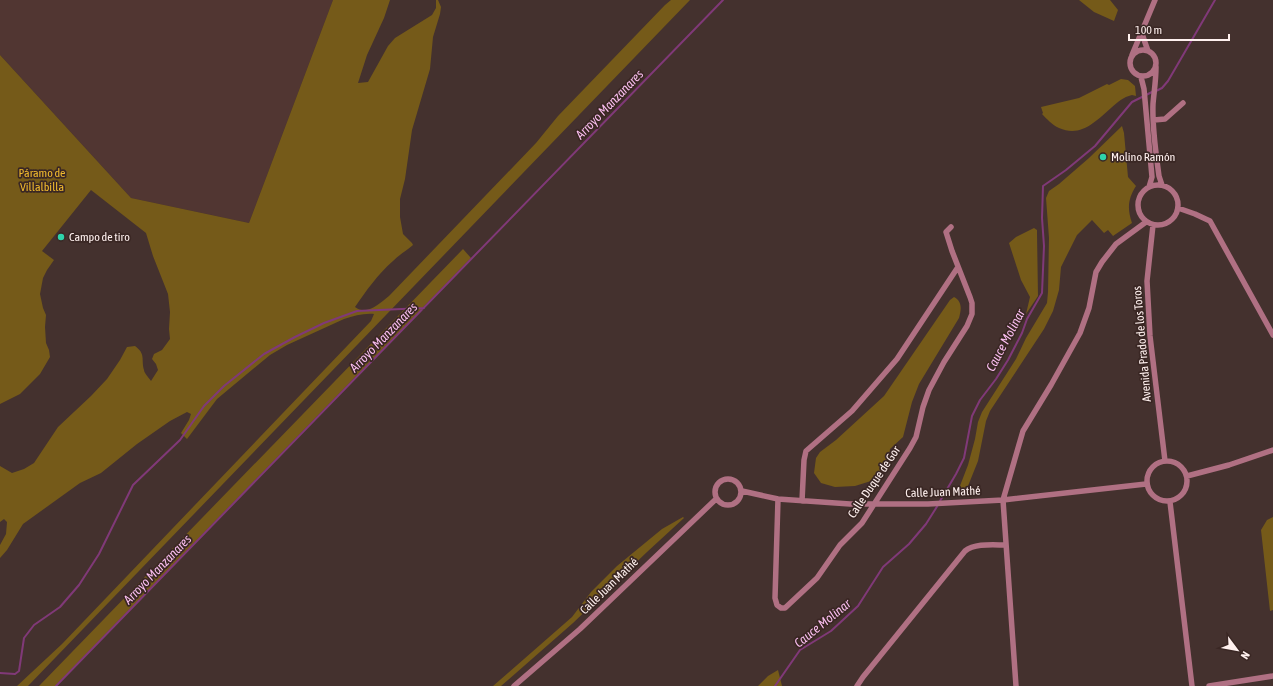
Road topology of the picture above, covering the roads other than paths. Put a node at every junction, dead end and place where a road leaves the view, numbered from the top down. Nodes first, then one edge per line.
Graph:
1 (1155, 0) edge
2 (1141, 31) junction
3 (1148, 51) junction
4 (1130, 59) junction
5 (1156, 67) junction
6 (1140, 77) junction
7 (1183, 103) dead end
8 (1154, 120) junction
9 (1162, 185) junction
10 (1149, 187) junction
11 (1178, 208) junction
12 (1146, 222) junction
13 (1154, 225) junction
14 (951, 227) dead end
15 (958, 267) junction
16 (1273, 335) edge
17 (1273, 450) edge
18 (1165, 461) junction
19 (1187, 476) junction
20 (1146, 484) junction
21 (742, 491) junction
22 (716, 499) junction
23 (778, 499) junction
24 (802, 500) junction
25 (1003, 500) junction
26 (1170, 502) junction
27 (874, 504) junction
28 (1006, 545) junction
29 (1273, 676) edge
30 (514, 686) edge
31 (857, 686) edge
32 (1016, 686) edge
33 (1192, 686) edge
34 (1209, 686) edge

1 - 2 street
2 - 3 street
2 - 4 street
3 - 4 street
3 - 5 street
4 - 6 street
5 - 6 street
5 - 8 street
6 - 10 street
7 - 8 street
8 - 9 street
9 - 10 street
9 - 11 street
10 - 12 street
11 - 13 street
11 - 16 street
12 - 13 street
12 - 25 street
13 - 18 street, Avenida Prado de los Toros
14 - 15 street, Calle Duque de Gor
15 - 24 street
15 - 27 street, Calle Duque de Gor
17 - 19 street
18 - 19 street
18 - 20 street
19 - 26 street
20 - 25 street, Calle Juan Mathé
20 - 26 street
21 - 22 street
21 - 22 street
21 - 23 street, Calle Juan Mathé
22 - 30 street, Calle Juan Mathé
23 - 24 street, Calle Juan Mathé
23 - 27 street, Calle Duque de Gor
24 - 27 street, Calle Juan Mathé
25 - 27 street, Calle Juan Mathé
25 - 28 street
26 - 33 street
28 - 31 street
28 - 32 street
29 - 34 street

